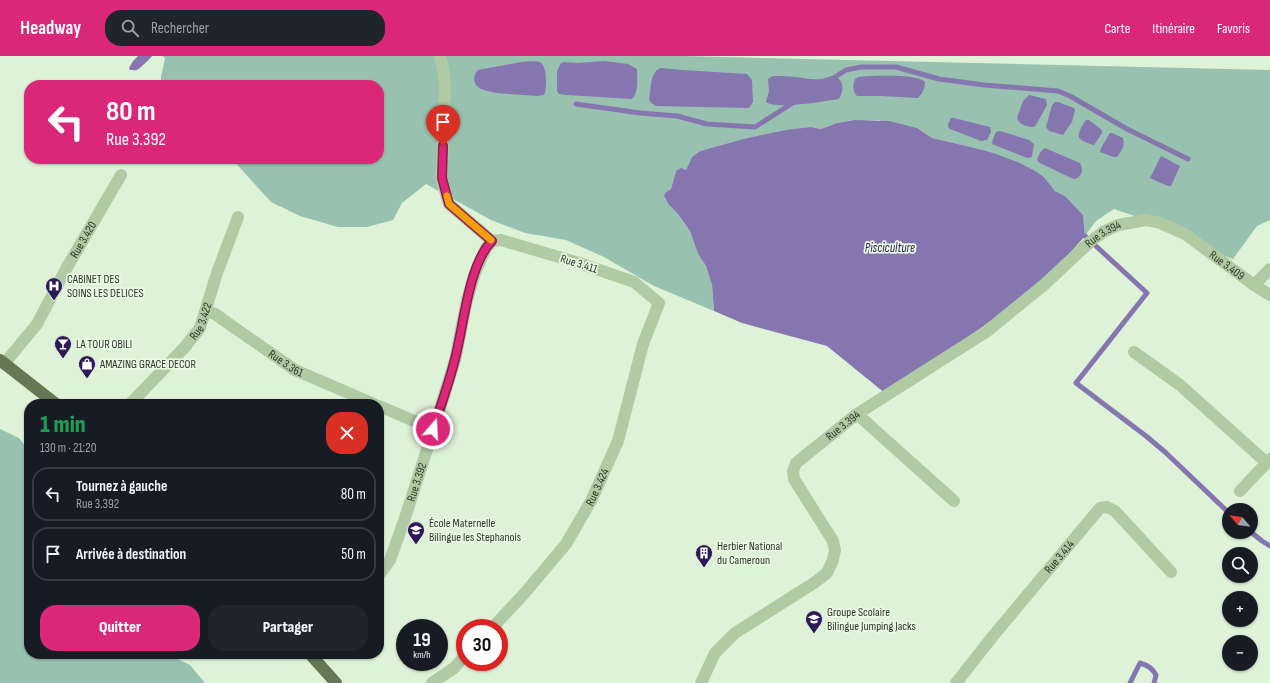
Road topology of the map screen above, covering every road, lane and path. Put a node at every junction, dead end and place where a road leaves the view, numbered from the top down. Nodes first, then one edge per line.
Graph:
1 (440, 56) edge
2 (121, 175) dead end
3 (238, 217) dead end
4 (1185, 234) joint
5 (492, 241) junction
6 (1270, 269) edge
7 (1254, 285) junction
8 (1270, 295) edge
9 (659, 303) joint
10 (206, 311) junction
11 (1134, 352) dead end
12 (2, 362) edge
13 (50, 399) edge
14 (135, 399) edge
15 (362, 399) edge
16 (384, 408) edge
17 (857, 414) junction
18 (433, 429) junction
19 (1268, 461) edge
20 (1240, 491) dead end
21 (954, 501) dead end
22 (384, 568) edge
23 (1171, 572) dead end
24 (500, 619) edge
25 (314, 659) edge
26 (456, 666) edge
27 (336, 683) edge
28 (432, 683) edge
29 (701, 683) edge
30 (956, 683) edge

1 - 5 street
2 - 12 street, Rue 3.420
3 - 10 street, Rue 3.422
4 - 7 street, Rue 3.409
4 - 17 street, Rue 3.394
5 - 9 street, Rue 3.411
5 - 18 street, Rue 3.392
6 - 7 street
7 - 8 street, Rue 3.409
9 - 24 street, Rue 3.424
10 - 14 street, Rue 3.422
10 - 15 street, Rue 3.361
11 - 19 street
12 - 13 main road
16 - 18 street
17 - 21 street
17 - 29 street, Rue 3.394
18 - 22 street, Rue 3.392
19 - 20 street
23 - 30 street, Rue 3.414
25 - 27 main road
26 - 28 street

